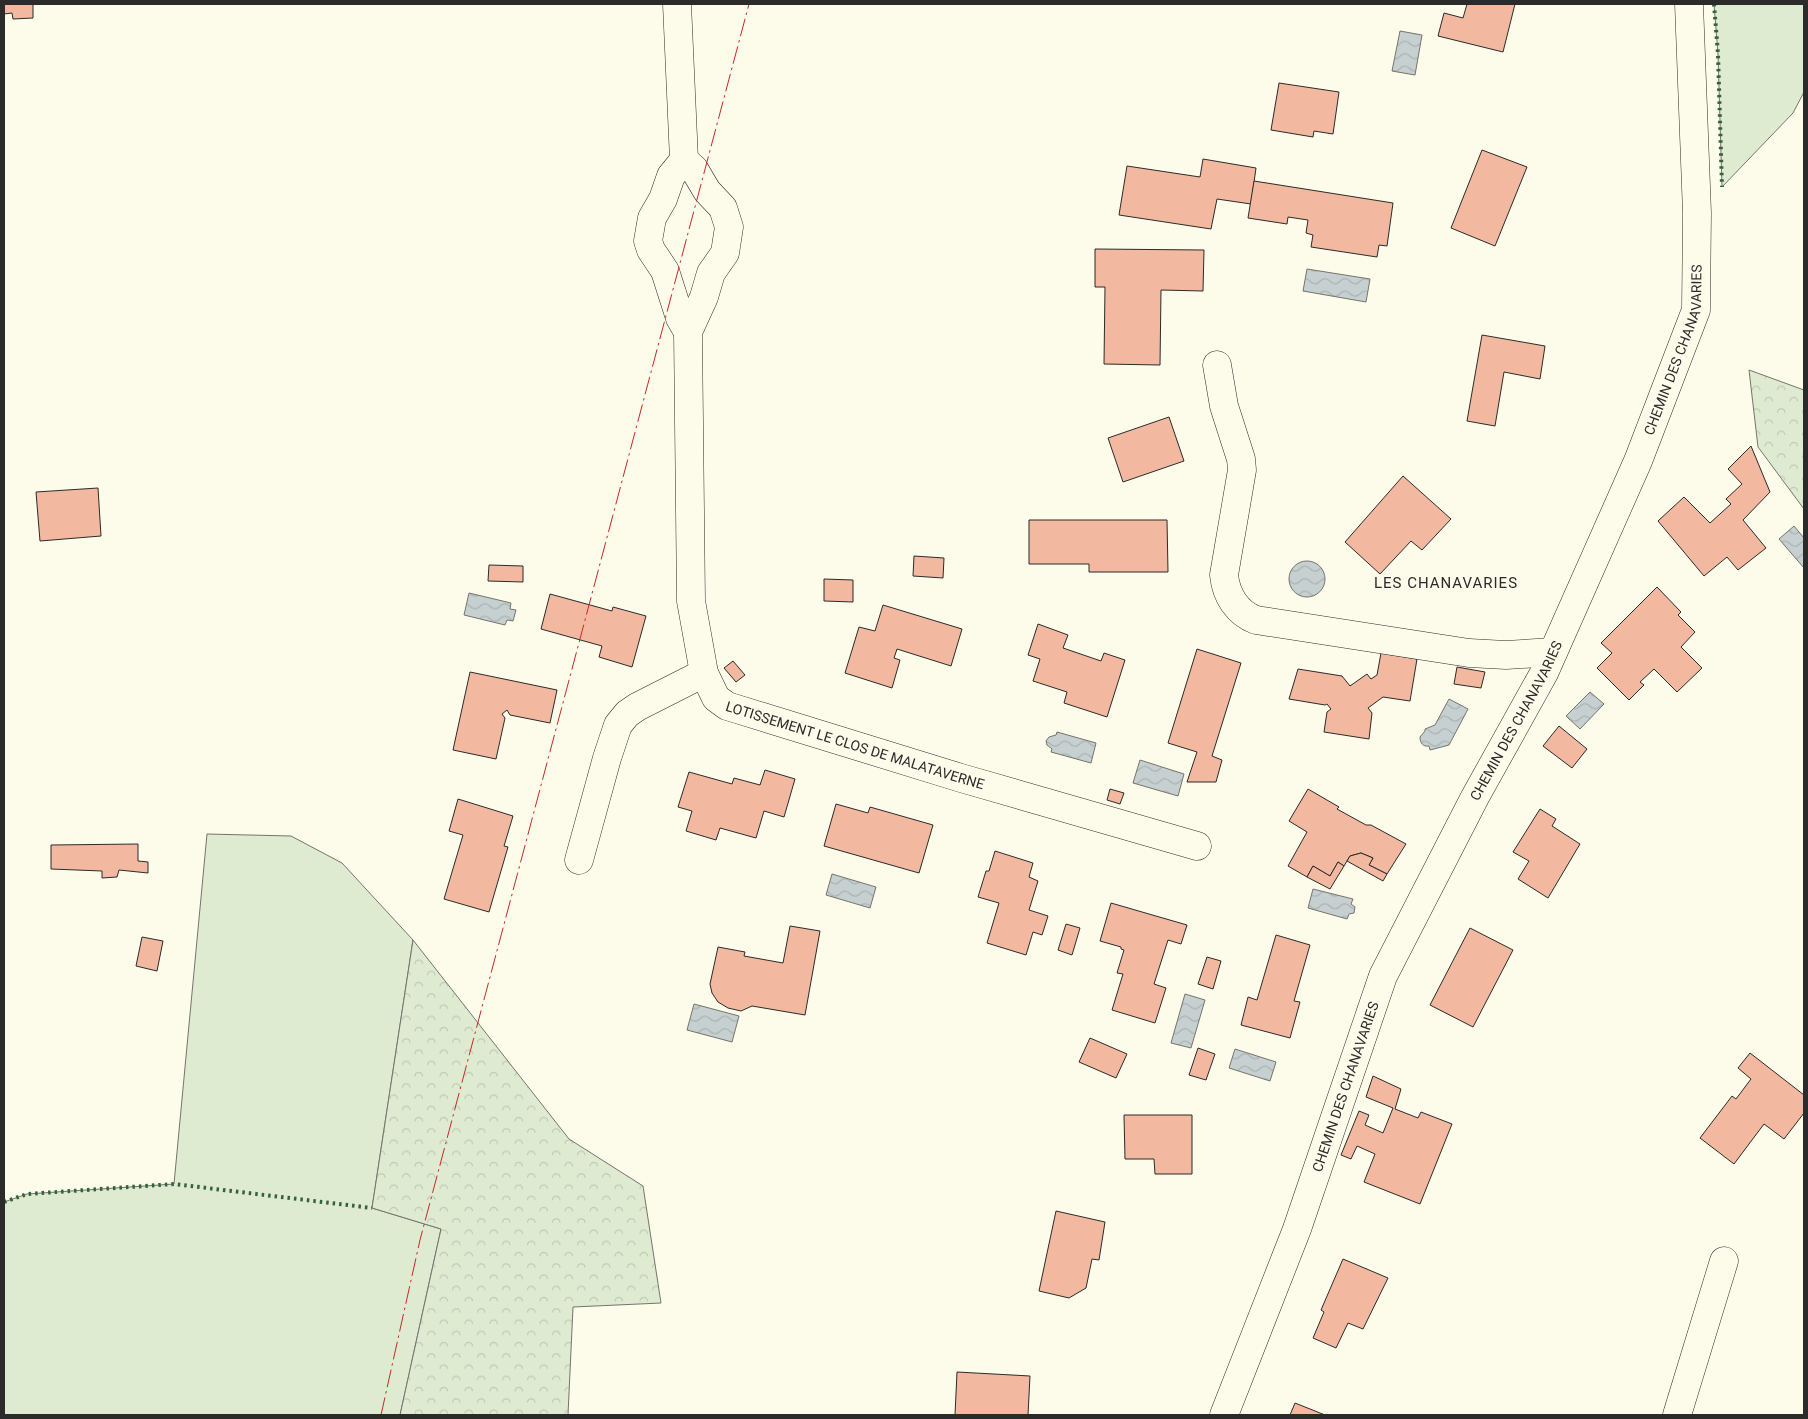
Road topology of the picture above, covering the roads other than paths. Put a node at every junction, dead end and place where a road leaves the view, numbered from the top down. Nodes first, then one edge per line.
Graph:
1 (677, 4) edge
2 (1688, 4) edge
3 (684, 160) junction
4 (688, 332) junction
5 (1217, 365) dead end
6 (1553, 652) junction
7 (704, 673) junction
8 (1197, 846) dead end
9 (579, 860) dead end
10 (1724, 1261) dead end
11 (1224, 1415) edge
12 (1677, 1415) edge

1 - 3 street
2 - 6 street, CHEMIN DES CHANAVARIES
3 - 4 street
3 - 4 street
4 - 7 street, LOTISSEMENT LE CLOS DE MALATAVERNE
5 - 6 street
6 - 11 street, CHEMIN DES CHANAVARIES
7 - 8 street, LOTISSEMENT LE CLOS DE MALATAVERNE
7 - 9 street
10 - 12 street

